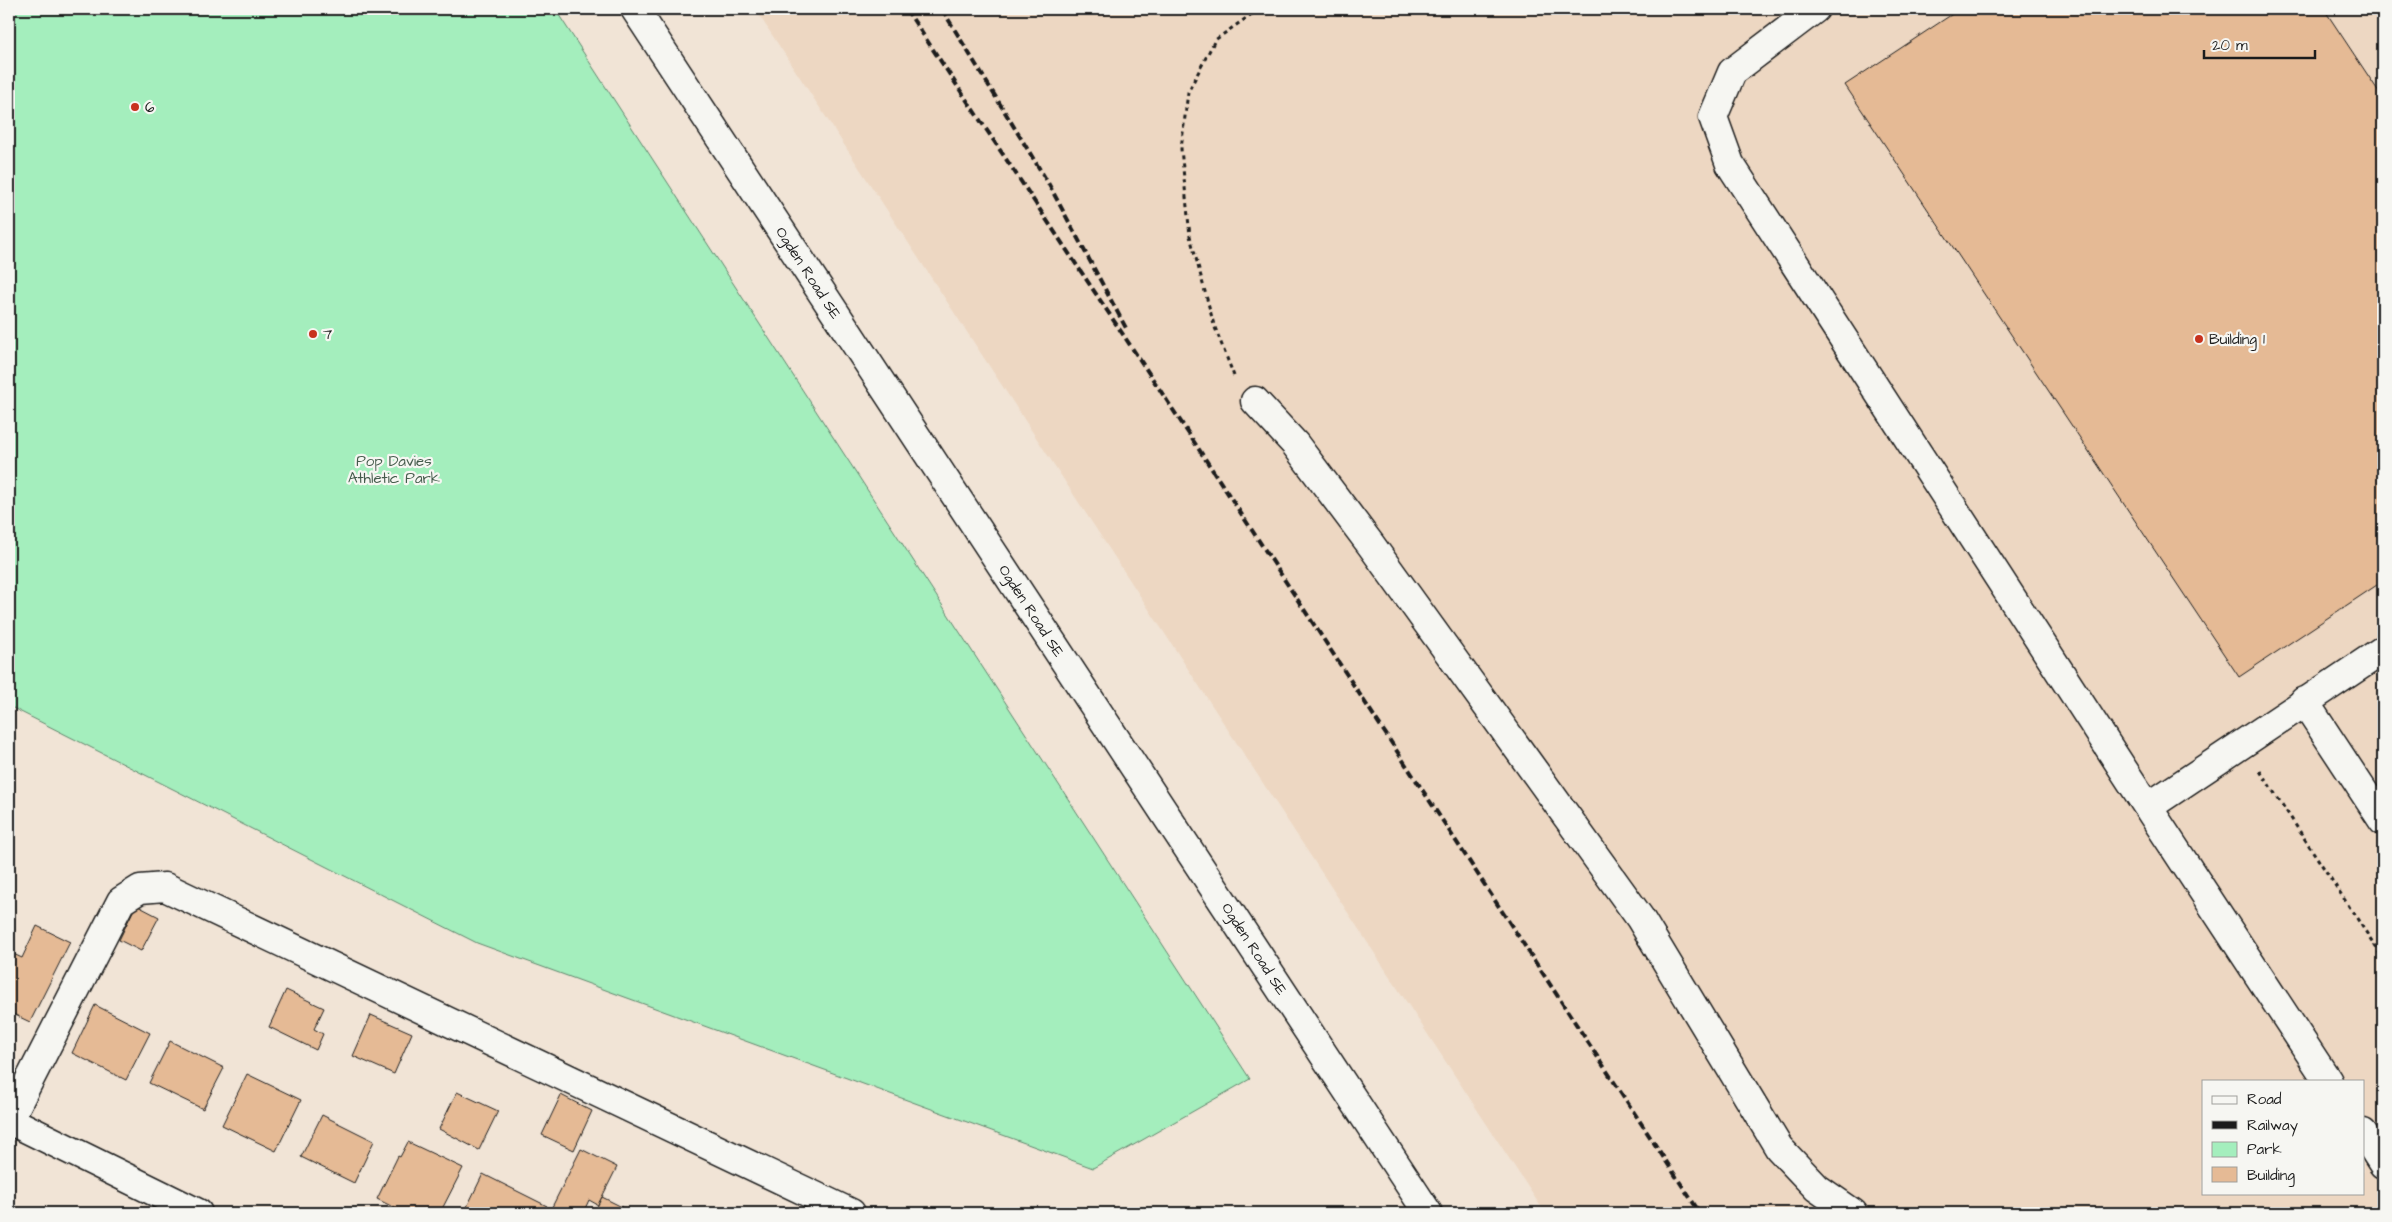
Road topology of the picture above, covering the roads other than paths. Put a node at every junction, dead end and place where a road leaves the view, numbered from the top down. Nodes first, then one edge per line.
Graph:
1 (635, 9) edge
2 (1815, 9) edge
3 (1255, 401) road end
4 (2383, 650) edge
5 (2304, 701) junction
6 (2148, 808) junction
7 (2383, 821) edge
8 (2327, 1080) edge
9 (9, 1120) edge
10 (2364, 1135) edge
11 (2383, 1164) edge
12 (198, 1213) edge
13 (851, 1213) edge
14 (1428, 1213) edge
15 (1853, 1213) edge

1 - 14 street, Ogden Road SE
2 - 6 street
3 - 15 street
4 - 5 street
5 - 6 street
5 - 7 street
6 - 8 street
9 - 12 street
9 - 13 street
10 - 11 street

